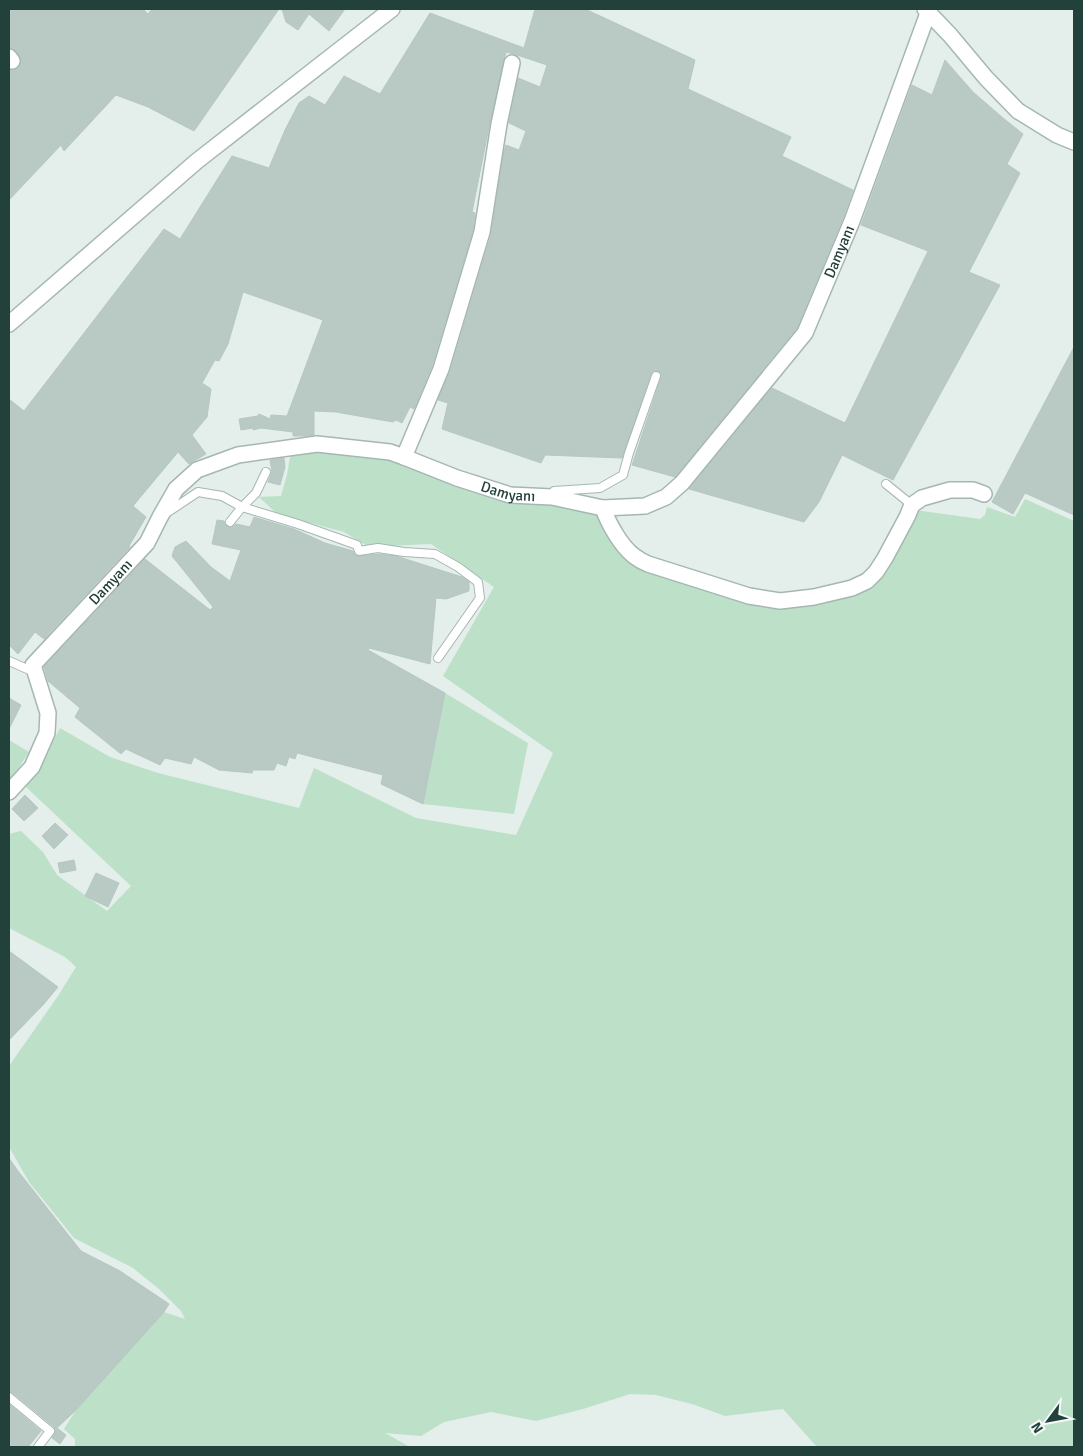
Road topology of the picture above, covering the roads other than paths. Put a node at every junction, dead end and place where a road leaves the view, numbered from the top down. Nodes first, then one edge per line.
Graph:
1 (392, 9) edge
2 (925, 10) edge
3 (512, 62) dead end
4 (1074, 142) edge
5 (9, 324) edge
6 (656, 376) dead end
7 (404, 457) junction
8 (266, 472) dead end
9 (886, 484) dead end
10 (984, 494) dead end
11 (552, 497) junction
12 (912, 505) junction
13 (242, 507) junction
14 (603, 508) junction
15 (160, 517) junction
16 (230, 522) dead end
17 (438, 658) dead end
18 (9, 660) edge
19 (35, 672) junction
20 (9, 792) edge
21 (9, 1398) edge
22 (38, 1447) edge

1 - 5 street
2 - 4 street
2 - 14 street, Damyanı
3 - 7 street
6 - 11 lane
7 - 11 street, Damyanı
7 - 15 street, Damyanı
8 - 13 lane
9 - 12 lane
10 - 12 street
11 - 14 street, Damyanı
12 - 14 street
13 - 15 lane
13 - 16 lane
13 - 17 lane
15 - 19 street, Damyanı
18 - 19 lane
19 - 20 street
21 - 22 lane

